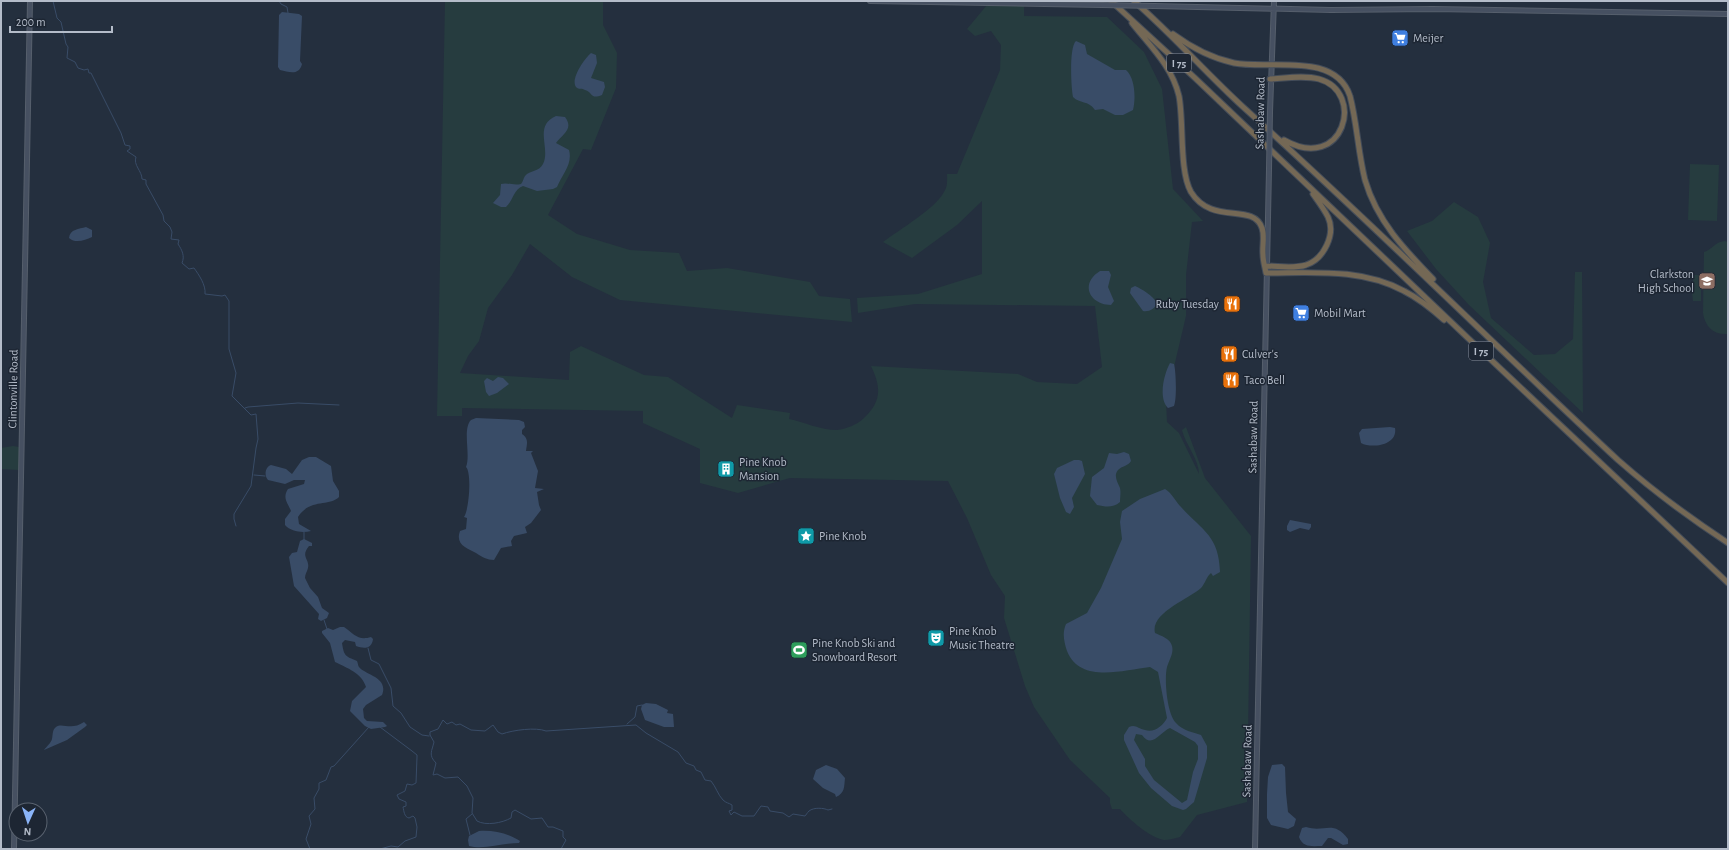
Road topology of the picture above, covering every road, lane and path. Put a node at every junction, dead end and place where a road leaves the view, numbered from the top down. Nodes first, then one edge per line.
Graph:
1 (30, 1) edge
2 (870, 1) edge
3 (1111, 1) edge
4 (1134, 1) edge
5 (1274, 1) edge
6 (1274, 9) junction
7 (1146, 12) junction
8 (1124, 14) junction
9 (1728, 14) edge
10 (1271, 65) junction
11 (1270, 79) junction
12 (1276, 135) junction
13 (1302, 181) junction
14 (1266, 266) junction
15 (1266, 273) junction
16 (1443, 293) junction
17 (1470, 340) junction
18 (1728, 543) edge
19 (1728, 583) edge
20 (14, 849) edge
21 (1255, 849) edge

1 - 20 street, Clintonville Road
2 - 6 street, bridge
3 - 8 highway, I 75
4 - 7 highway, I 75
5 - 6 street, Sashabaw Road
6 - 9 street
6 - 10 street, Sashabaw Road
7 - 10 highway
7 - 12 highway, I 75
8 - 13 highway, I 75
8 - 15 highway
10 - 11 street, Sashabaw Road
10 - 16 highway
11 - 12 highway
11 - 14 street, Sashabaw Road, bridge
12 - 16 highway, I 75
13 - 14 highway
13 - 17 highway, I 75
14 - 15 street, Sashabaw Road
15 - 17 highway
15 - 21 street, Sashabaw Road
16 - 18 highway, I 75
17 - 19 highway, I 75

